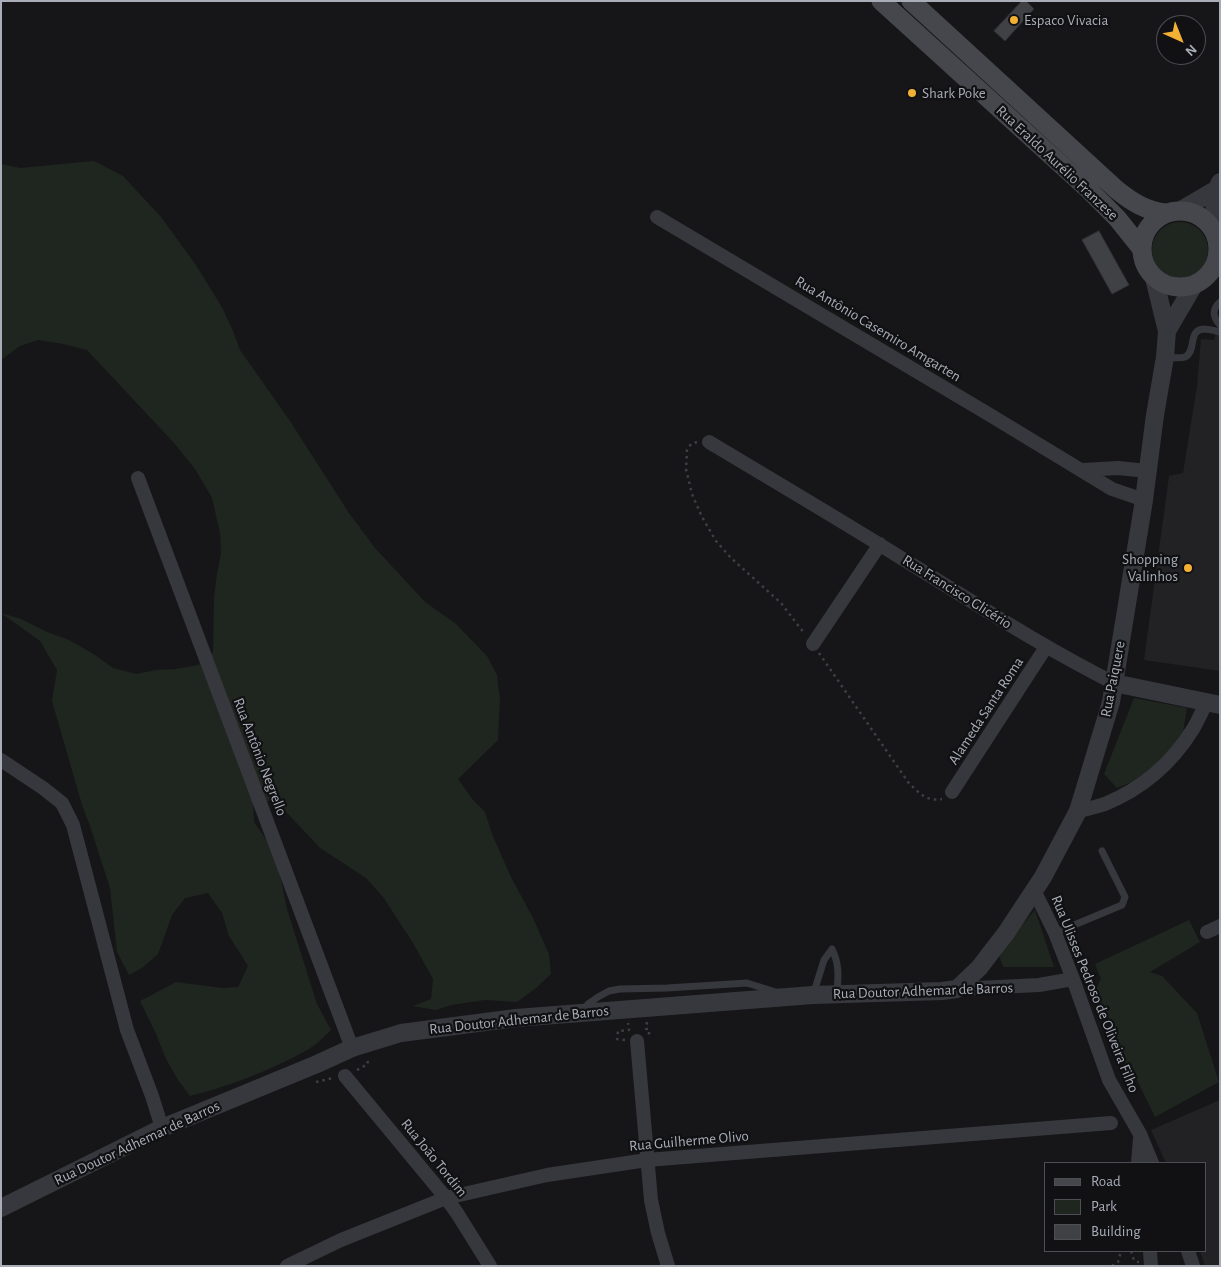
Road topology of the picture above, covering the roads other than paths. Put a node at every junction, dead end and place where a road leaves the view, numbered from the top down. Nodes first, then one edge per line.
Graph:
1 (881, 1) edge
2 (911, 1) edge
3 (1218, 185) edge
4 (1174, 212) junction
5 (657, 217) dead end
6 (1212, 228) junction
7 (1141, 248) junction
8 (1219, 250) edge
9 (1215, 274) edge
10 (1154, 278) junction
11 (1194, 285) junction
12 (1220, 302) edge
13 (1220, 325) edge
14 (1167, 331) junction
15 (1220, 332) edge
16 (1165, 357) junction
17 (709, 442) road end
18 (1082, 470) junction
19 (1148, 471) junction
20 (138, 478) dead end
21 (1144, 500) junction
22 (880, 544) junction
23 (813, 644) road end
24 (1046, 647) junction
25 (1114, 683) junction
26 (1213, 703) edge
27 (1, 760) edge
28 (952, 792) road end
29 (1078, 811) junction
30 (1102, 851) dead end
31 (1034, 890) junction
32 (1220, 926) edge
33 (1207, 932) dead end
34 (1055, 933) junction
35 (1073, 978) junction
36 (957, 989) junction
37 (837, 994) junction
38 (813, 995) junction
39 (788, 997) junction
40 (582, 1013) junction
41 (637, 1041) road end
42 (352, 1048) junction
43 (345, 1076) dead end
44 (1110, 1123) dead end
45 (162, 1128) junction
46 (1140, 1134) junction
47 (647, 1160) junction
48 (1138, 1162) edge
49 (1152, 1162) edge
50 (446, 1198) junction
51 (1, 1208) edge
52 (1150, 1252) edge
53 (1188, 1252) edge
54 (286, 1266) edge
55 (490, 1266) edge
56 (668, 1266) edge
57 (1151, 1266) edge
58 (1193, 1266) edge

1 - 7 main road, Rua Eraldo Aurélio Franzese
2 - 4 main road, Rua Eraldo Aurélio Franzese
3 - 4 street
3 - 6 street
4 - 6 main road
4 - 7 main road
5 - 18 street, Rua Antônio Casemiro Amgarten
6 - 8 main road
7 - 10 main road
8 - 9 main road
9 - 11 main road
10 - 11 main road
10 - 14 street, Rua Paiquere
11 - 14 street, Rua Paiquere
12 - 13 lane
14 - 16 street, Rua Paiquere
15 - 16 lane
16 - 19 street, Rua Paiquere
17 - 22 street, Rua Francisco Glicério
18 - 19 street
18 - 21 street, Rua Antônio Casemiro Amgarten
19 - 21 street, Rua Paiquere
20 - 42 street, Rua Antônio Negrello
21 - 25 street, Rua Paiquere
22 - 23 street
22 - 24 street, Rua Francisco Glicério
24 - 25 street, Rua Francisco Glicério
24 - 28 street, Alameda Santa Roma
25 - 26 street, Rua Francisco Glicério
25 - 29 street, Rua Paiquere
26 - 29 street
27 - 45 street
29 - 31 street, Rua Paiquere
30 - 34 lane
31 - 34 street, Rua Ulisses Pedroso de Oliveira Filho
31 - 36 street, Rua Paiquere
32 - 33 street
34 - 35 street, Rua Ulisses Pedroso de Oliveira Filho
35 - 36 street, Rua Doutor Adhemar de Barros
35 - 46 street, Rua Ulisses Pedroso de Oliveira Filho
36 - 37 street, Rua Doutor Adhemar de Barros
37 - 38 street, Rua Doutor Adhemar de Barros
37 - 38 lane
38 - 39 street, Rua Doutor Adhemar de Barros
39 - 40 street, Rua Doutor Adhemar de Barros
39 - 40 lane
40 - 42 street, Rua Doutor Adhemar de Barros
41 - 47 street
42 - 45 street, Rua Doutor Adhemar de Barros
43 - 50 street, Rua João Tordim
44 - 47 street, Rua Guilherme Olivo
45 - 51 street, Rua Doutor Adhemar de Barros
46 - 48 street
46 - 49 street, Rua Ulisses Pedroso de Oliveira Filho
47 - 50 street, Rua Guilherme Olivo
47 - 56 street
50 - 54 street, Rua Guilherme Olivo
50 - 55 street, Rua João Tordim
52 - 57 street
53 - 58 street

